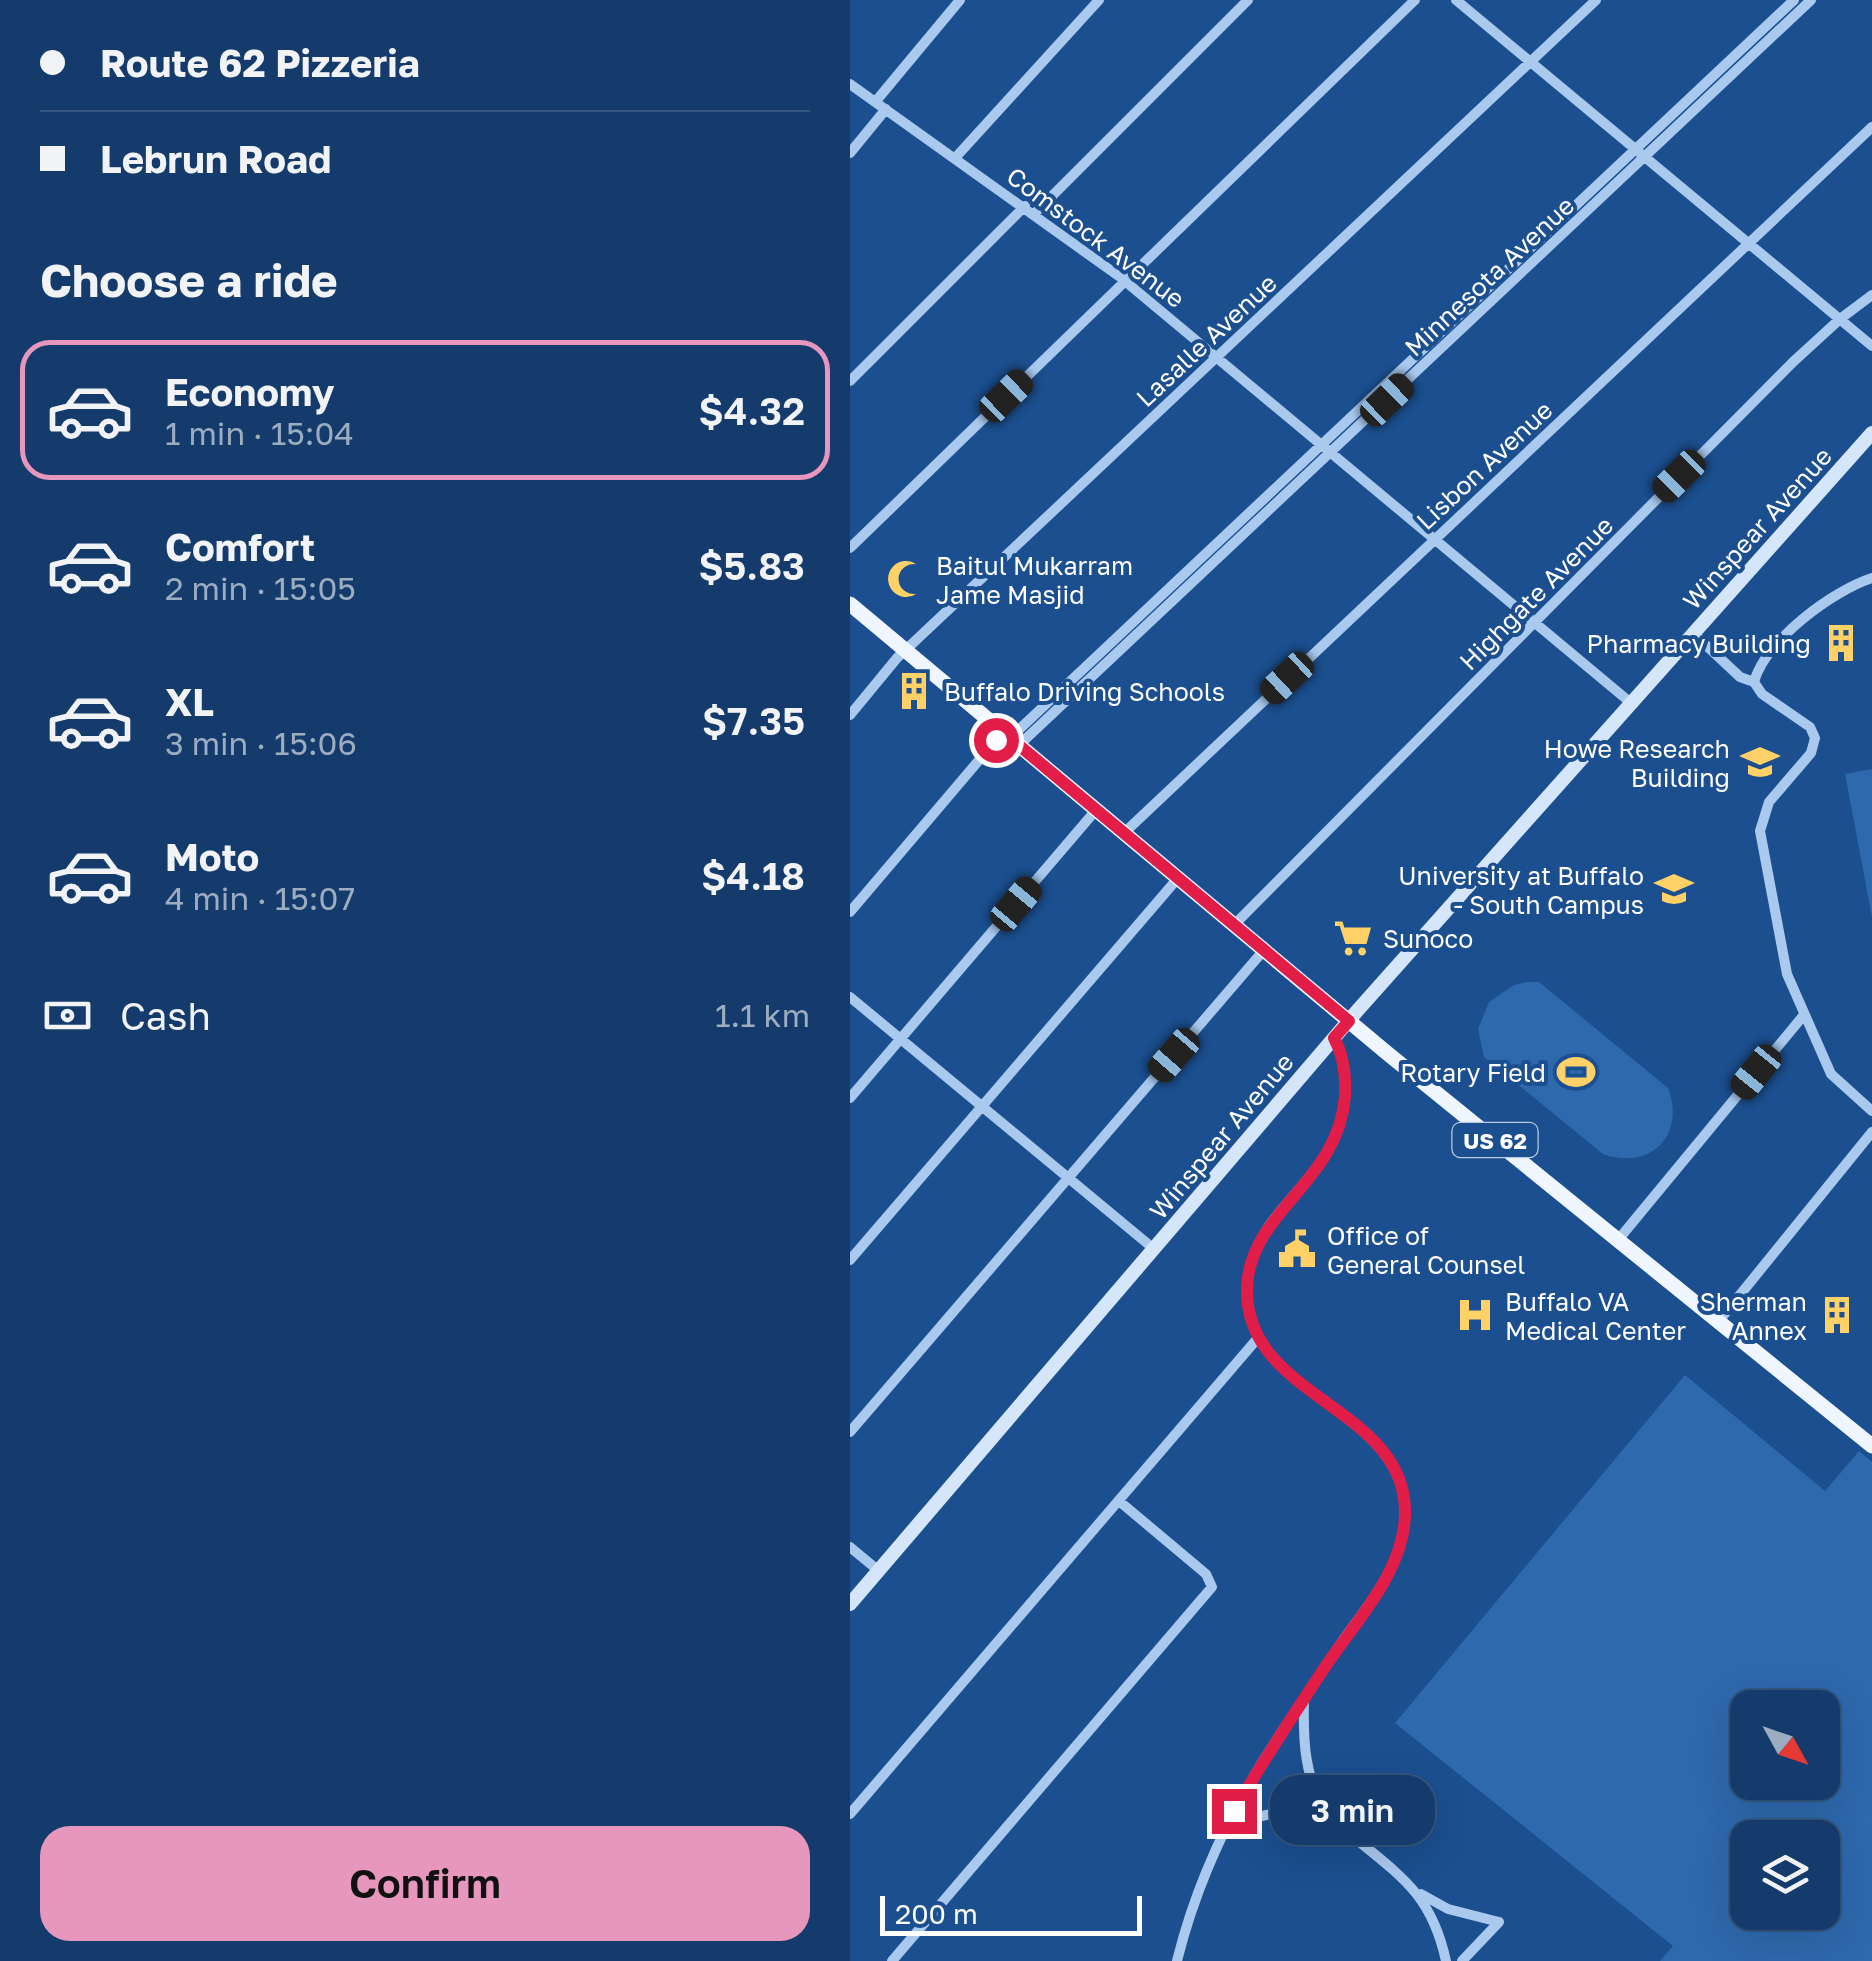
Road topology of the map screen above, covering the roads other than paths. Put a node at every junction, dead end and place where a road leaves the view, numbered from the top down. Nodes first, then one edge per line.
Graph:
1 (960, 0) edge
2 (1099, 0) edge
3 (1248, 0) edge
4 (1416, 0) edge
5 (1456, 0) edge
6 (1596, 0) edge
7 (1812, 0) edge
8 (1794, 6) edge
9 (1530, 62) junction
10 (850, 84) edge
11 (881, 105) junction
12 (1872, 128) edge
13 (1636, 148) junction
14 (850, 152) edge
15 (1646, 156) junction
16 (956, 157) junction
17 (1025, 206) junction
18 (1035, 213) junction
19 (1749, 244) junction
20 (1125, 280) junction
21 (1872, 296) edge
22 (1482, 301) junction
23 (1840, 319) junction
24 (1872, 346) edge
25 (1216, 357) junction
26 (850, 381) edge
27 (1872, 433) edge
28 (1327, 448) junction
29 (1436, 539) junction
30 (850, 548) edge
31 (1872, 578) edge
32 (1166, 589) junction
33 (1176, 599) junction
34 (850, 604) edge
35 (1536, 623) junction
36 (1693, 634) junction
37 (906, 651) junction
38 (1754, 682) junction
39 (1631, 703) junction
40 (850, 715) edge
41 (1010, 738) junction
42 (1096, 810) junction
43 (1124, 833) junction
44 (1178, 878) junction
45 (850, 912) edge
46 (1234, 925) junction
47 (1264, 950) junction
48 (850, 997) edge
49 (1803, 1016) junction
50 (1349, 1021) junction
51 (1334, 1038) junction
52 (900, 1039) junction
53 (850, 1098) edge
54 (982, 1106) junction
55 (1872, 1111) edge
56 (1872, 1132) edge
57 (1068, 1178) junction
58 (1618, 1240) junction
59 (1154, 1249) junction
60 (850, 1260) edge
61 (1718, 1322) junction
62 (1257, 1339) junction
63 (850, 1432) edge
64 (1872, 1446) edge
65 (1119, 1501) junction
66 (850, 1547) edge
67 (878, 1570) junction
68 (850, 1604) edge
69 (1304, 1700) junction
70 (850, 1814) edge
71 (1334, 1822) junction
72 (1221, 1836) junction
73 (1416, 1891) junction
74 (892, 1961) edge
75 (1177, 1961) edge
76 (1446, 1961) edge
77 (1462, 1961) edge

1 - 11 street
2 - 16 street
3 - 18 street
4 - 20 street
5 - 9 street
6 - 9 street, Lasalle Avenue
7 - 8 street, Minnesota Avenue
8 - 13 street, Minnesota Avenue
8 - 15 street, Minnesota Avenue
9 - 13 street
9 - 25 street, Lasalle Avenue
10 - 11 street, Comstock Avenue
11 - 14 street
11 - 16 street, Comstock Avenue
12 - 19 street, Lisbon Avenue
13 - 15 street
13 - 22 street, Minnesota Avenue
15 - 19 street
15 - 22 street, Minnesota Avenue
16 - 17 street, Comstock Avenue
17 - 18 street, Comstock Avenue
17 - 26 street
18 - 20 street, Comstock Avenue
19 - 23 street
19 - 29 street, Lisbon Avenue
20 - 25 street, Comstock Avenue
20 - 30 street
21 - 23 street, Highgate Avenue
22 - 28 street, Minnesota Avenue
23 - 24 street
23 - 35 street, Highgate Avenue
25 - 28 street, Comstock Avenue
25 - 37 street, Lasalle Avenue
27 - 36 street, Winspear Avenue
28 - 29 street, Comstock Avenue
28 - 32 street, Minnesota Avenue
28 - 33 street, Minnesota Avenue
29 - 35 street, Comstock Avenue
29 - 43 street, Lisbon Avenue
31 - 38 street
32 - 33 street
32 - 41 street, Minnesota Avenue
33 - 41 street, Minnesota Avenue
34 - 37 main road, US 62
35 - 39 street, Comstock Avenue
35 - 46 street, Highgate Avenue
36 - 38 street
36 - 39 street, Winspear Avenue
37 - 40 street, Lasalle Avenue
37 - 41 main road, US 62
38 - 49 street
39 - 50 street, Winspear Avenue
41 - 42 main road, US 62
41 - 45 street, Minnesota Avenue
42 - 43 main road, US 62
42 - 52 street
43 - 44 main road, US 62
44 - 46 main road, US 62
44 - 54 street
46 - 47 main road, US 62
47 - 50 main road, US 62
47 - 57 street
48 - 52 street
49 - 55 street
49 - 58 street
50 - 51 street, Winspear Avenue
50 - 58 main road, US 62
51 - 59 street, Winspear Avenue
51 - 62 street
52 - 53 street
52 - 54 street
54 - 57 street
54 - 60 street
56 - 61 street
57 - 59 street
57 - 63 street
58 - 61 main road, US 62
59 - 67 street, Winspear Avenue
61 - 64 main road, US 62
62 - 65 street
62 - 69 street
65 - 70 street
65 - 74 street
66 - 67 street
67 - 68 street, Winspear Avenue
69 - 71 street
69 - 72 street
71 - 72 street
71 - 73 street
72 - 75 street
73 - 76 street
73 - 77 street

